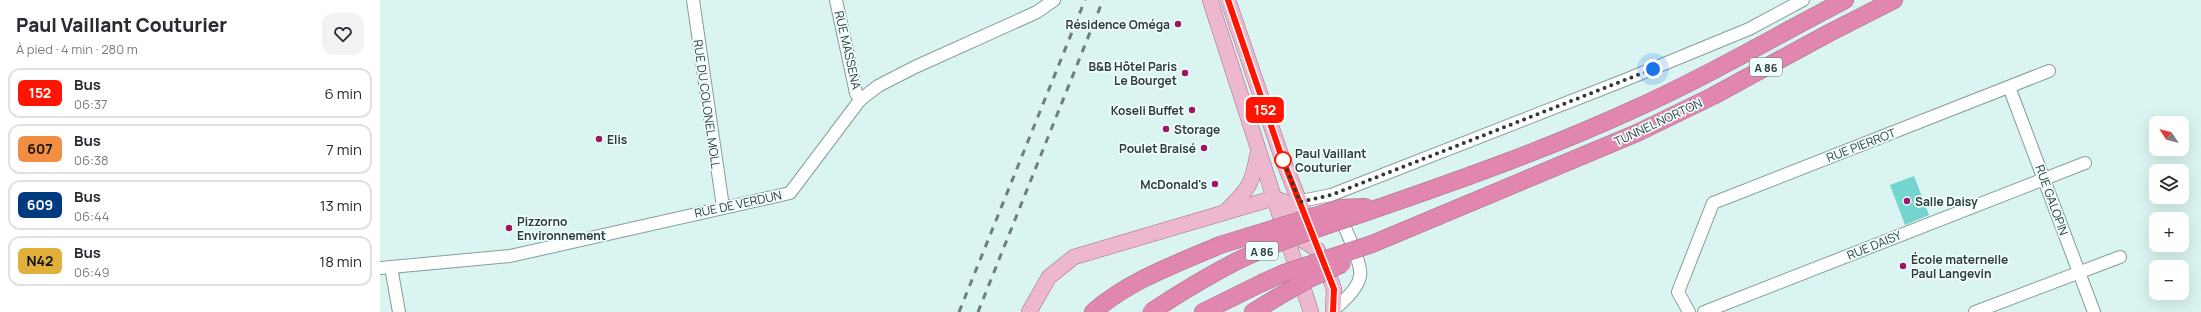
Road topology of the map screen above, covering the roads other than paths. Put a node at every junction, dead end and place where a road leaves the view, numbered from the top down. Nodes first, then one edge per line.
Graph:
1 (692, 0) edge
2 (836, 0) edge
3 (1054, 0) edge
4 (1210, 0) edge
5 (1228, 0) edge
6 (1803, 0) edge
7 (1845, 0) edge
8 (1894, 0) edge
9 (2049, 71) dead end
10 (2009, 87) junction
11 (860, 100) junction
12 (1258, 151) junction
13 (2085, 163) dead end
14 (2044, 178) junction
15 (1331, 195) junction
16 (1287, 201) junction
17 (723, 207) junction
18 (1382, 207) junction
19 (1224, 213) junction
20 (1372, 244) junction
21 (2120, 257) dead end
22 (386, 268) edge
23 (2078, 272) junction
24 (1332, 311) edge
25 (399, 312) edge
26 (1029, 312) edge
27 (1093, 312) edge
28 (1151, 312) edge
29 (1203, 312) edge
30 (1253, 312) edge
31 (1311, 312) edge
32 (1688, 312) edge
33 (1704, 312) edge
34 (1975, 312) edge
35 (2094, 312) edge

1 - 17 street, RUE DU COLONEL MOLL
2 - 11 street, RUE MASSENA
3 - 11 street, RUE DE VERDUN
4 - 12 main road
5 - 16 main road
6 - 15 street
7 - 18 highway, TUNNEL NORTON / A 86
8 - 20 highway, TUNNEL NORTON / A 86
9 - 10 street, RUE PIERROT
10 - 14 street, RUE GALOPIN
10 - 32 street, RUE PIERROT
11 - 17 street, RUE DE VERDUN
12 - 16 main road
12 - 19 main road
13 - 14 street, RUE DAISY
14 - 23 street, RUE GALOPIN
14 - 33 street, RUE DAISY
15 - 16 street
15 - 24 street
16 - 19 main road
16 - 24 main road
16 - 31 main road
17 - 22 street, RUE DE VERDUN
18 - 27 highway, bridge
18 - 28 highway, A 86, bridge
19 - 26 main road
20 - 29 highway, A 86, bridge
20 - 30 highway, bridge
21 - 23 street
22 - 25 street
23 - 34 street
23 - 35 street, RUE GALOPIN

